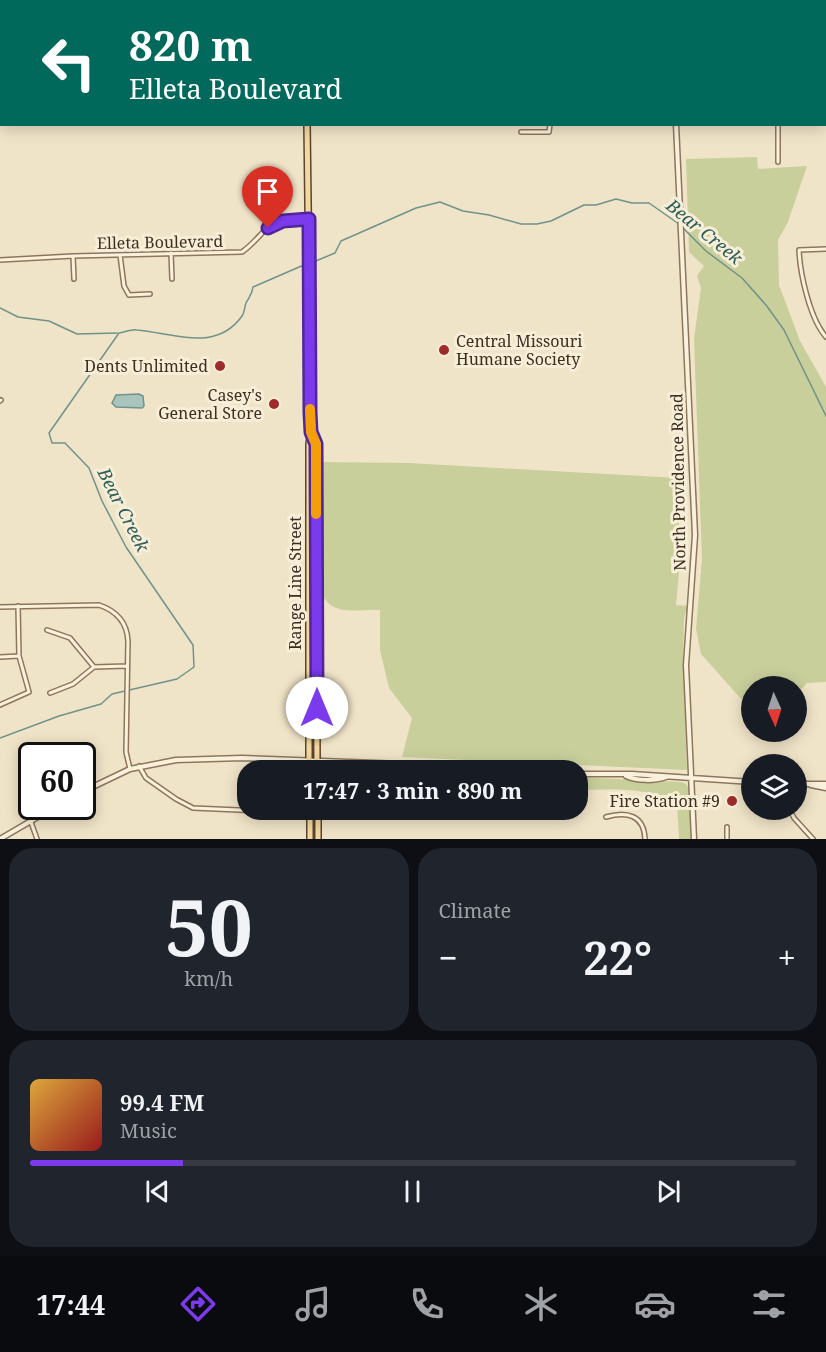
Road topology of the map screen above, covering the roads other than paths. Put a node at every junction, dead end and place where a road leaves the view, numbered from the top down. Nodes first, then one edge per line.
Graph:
1 (307, 126) edge
2 (550, 126) edge
3 (676, 126) edge
4 (778, 126) edge
5 (521, 132) dead end
6 (778, 162) dead end
7 (309, 219) junction
8 (826, 249) edge
9 (171, 253) junction
10 (120, 255) junction
11 (73, 256) junction
12 (0, 260) edge
13 (74, 279) dead end
14 (172, 279) dead end
15 (150, 294) dead end
16 (826, 337) edge
17 (311, 432) junction
18 (309, 557) junction
19 (18, 606) junction
20 (0, 607) edge
21 (317, 614) junction
22 (309, 618) junction
23 (47, 630) dead end
24 (19, 656) junction
25 (0, 657) edge
26 (128, 666) junction
27 (94, 667) junction
28 (317, 677) junction
29 (50, 693) dead end
30 (0, 705) edge
31 (309, 760) joint
32 (317, 760) edge
33 (139, 766) junction
34 (130, 769) junction
35 (588, 774) edge
36 (692, 779) junction
37 (741, 781) edge
38 (96, 785) edge
39 (807, 785) edge
40 (826, 786) edge
41 (237, 809) edge
42 (606, 817) dead end
43 (35, 820) edge
44 (310, 820) edge
45 (318, 820) edge
46 (796, 820) edge
47 (32, 822) junction
48 (727, 827) dead end
49 (0, 839) edge
50 (37, 839) edge
51 (310, 839) edge
52 (318, 839) edge
53 (645, 839) edge
54 (694, 839) edge
55 (727, 839) edge
56 (813, 839) edge

1 - 7 main road, Range Line Street
2 - 5 street
3 - 36 street, North Providence Road
4 - 6 street
7 - 9 street, Elleta Boulevard
7 - 17 main road, Range Line Street
8 - 16 street
9 - 10 street, Elleta Boulevard
9 - 14 street
10 - 11 street, Elleta Boulevard
10 - 15 street
11 - 12 street, Elleta Boulevard
11 - 13 street
17 - 18 main road, Range Line Street
17 - 21 main road, Range Line Street
18 - 21 main road
18 - 22 main road, Range Line Street
19 - 20 street
19 - 24 street
19 - 26 street
21 - 28 main road, Range Line Street
22 - 28 main road
22 - 31 main road, Range Line Street
23 - 27 street
24 - 25 street
24 - 30 street
26 - 27 street
26 - 34 street
27 - 29 street
28 - 32 main road, Range Line Street
31 - 33 street
33 - 34 street
33 - 41 street
34 - 38 street
35 - 36 street
36 - 37 street
36 - 54 street, North Providence Road
39 - 40 street
42 - 53 street
43 - 47 street
44 - 51 main road
45 - 52 main road
46 - 56 street
47 - 49 street
47 - 50 street
48 - 55 street

